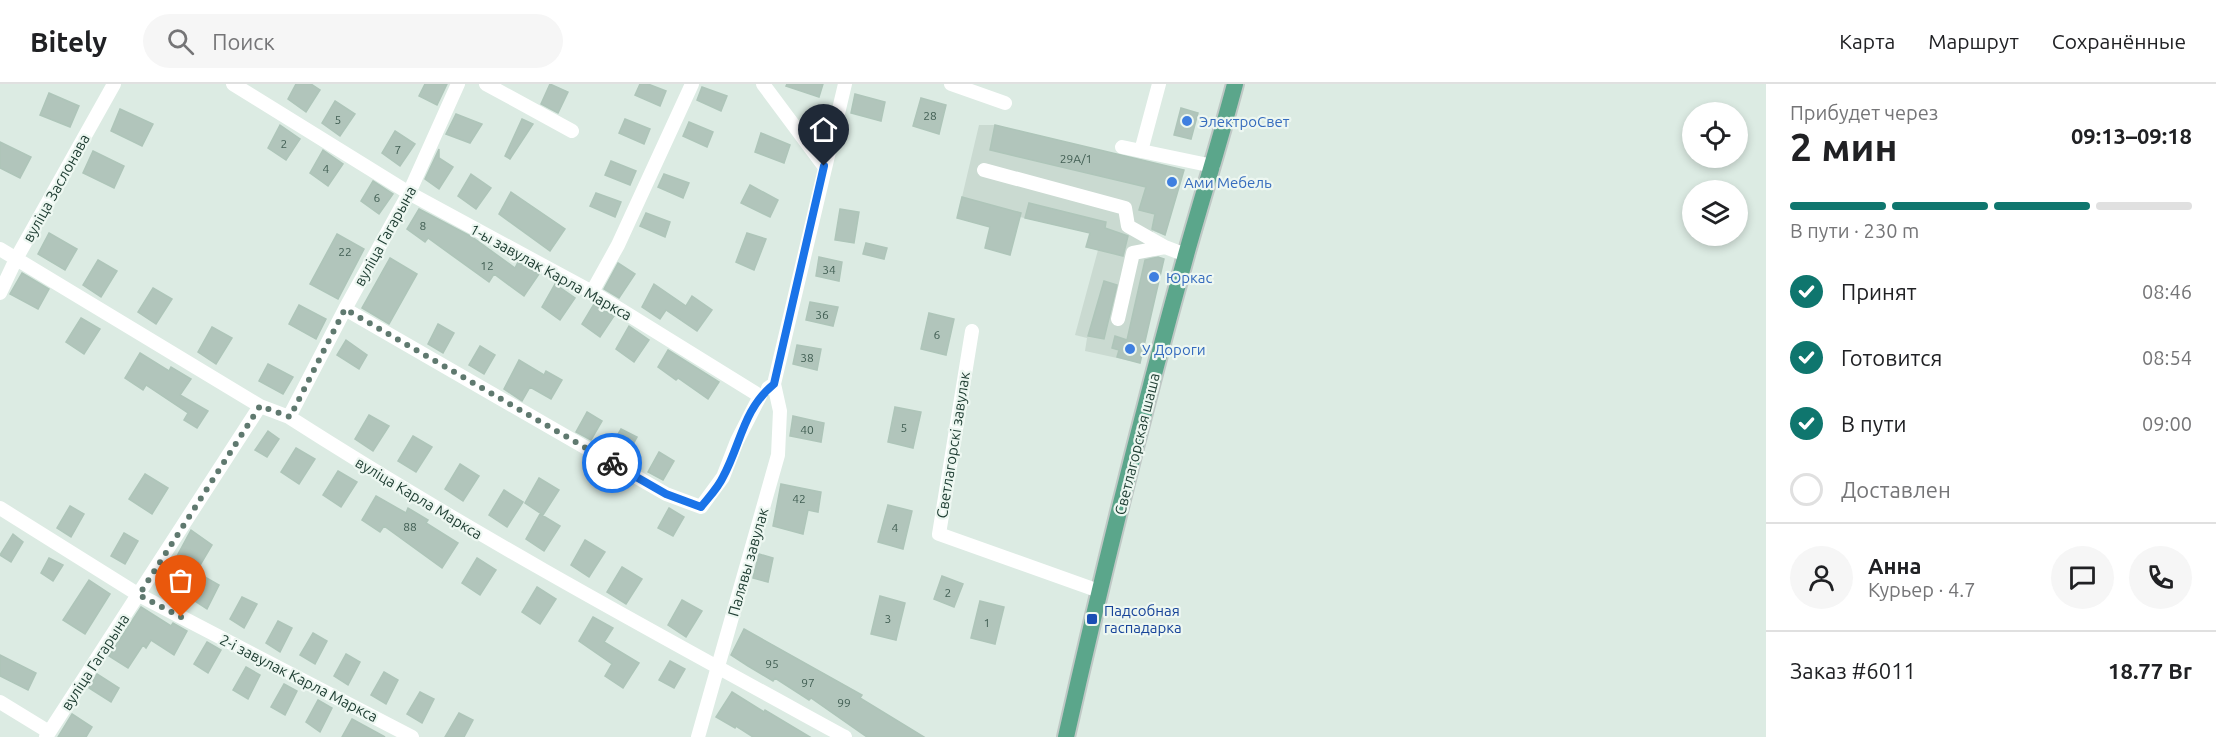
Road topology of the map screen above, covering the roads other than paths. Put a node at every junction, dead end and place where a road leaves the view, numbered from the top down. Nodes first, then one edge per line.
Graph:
1 (114, 84) edge
2 (233, 84) edge
3 (458, 84) edge
4 (486, 84) edge
5 (692, 84) edge
6 (763, 84) edge
7 (845, 84) edge
8 (951, 84) edge
9 (1159, 84) edge
10 (1234, 84) edge
11 (1005, 103) dead end
12 (572, 131) dead end
13 (1122, 147) dead end
14 (1141, 151) junction
15 (824, 166) junction
16 (1214, 166) junction
17 (984, 170) dead end
18 (409, 193) junction
19 (1165, 247) junction
20 (0, 249) edge
21 (1186, 255) junction
22 (16, 259) junction
23 (592, 292) junction
24 (0, 293) edge
25 (345, 309) junction
26 (1118, 319) dead end
27 (972, 331) dead end
28 (774, 384) junction
29 (760, 396) junction
30 (260, 406) junction
31 (290, 417) junction
32 (0, 508) edge
33 (1100, 591) junction
34 (139, 595) junction
35 (718, 668) junction
36 (0, 702) edge
37 (48, 734) edge
38 (412, 737) edge
39 (698, 737) edge
40 (845, 737) edge
41 (1066, 737) edge

1 - 22 street, вуліца Заслонава
2 - 18 street, 1-ы завулак Карла Маркса
3 - 18 street, вуліца Гагарына
4 - 12 street
5 - 23 street
6 - 15 street
7 - 15 street, Палявы завулак
8 - 11 street
9 - 14 street
10 - 16 main road, Светлагорская шаша
13 - 14 street
14 - 16 street
15 - 28 street, Палявы завулак
16 - 21 main road, Светлагорская шаша
17 - 19 street
18 - 23 street, 1-ы завулак Карла Маркса
18 - 25 street, вуліца Гагарына
19 - 21 street
19 - 26 street
20 - 22 street, вуліца Карла Маркса
21 - 33 main road, Светлагорская шаша
22 - 24 street, вуліца Заслонава
22 - 30 street, вуліца Карла Маркса
23 - 29 street, 1-ы завулак Карла Маркса
25 - 29 street
25 - 31 street, вуліца Гагарына
27 - 33 street, Светлагорскі завулак
28 - 29 street
28 - 35 street, Палявы завулак
30 - 31 street, вуліца Карла Маркса
30 - 34 street, вуліца Гагарына
31 - 35 street, вуліца Карла Маркса
32 - 34 street, 2-і завулак Карла Маркса
33 - 41 main road, Светлагорская шаша
34 - 37 street, вуліца Гагарына
34 - 38 street, 2-і завулак Карла Маркса
35 - 39 street, Палявы завулак
35 - 40 street, вуліца Карла Маркса
36 - 37 street

